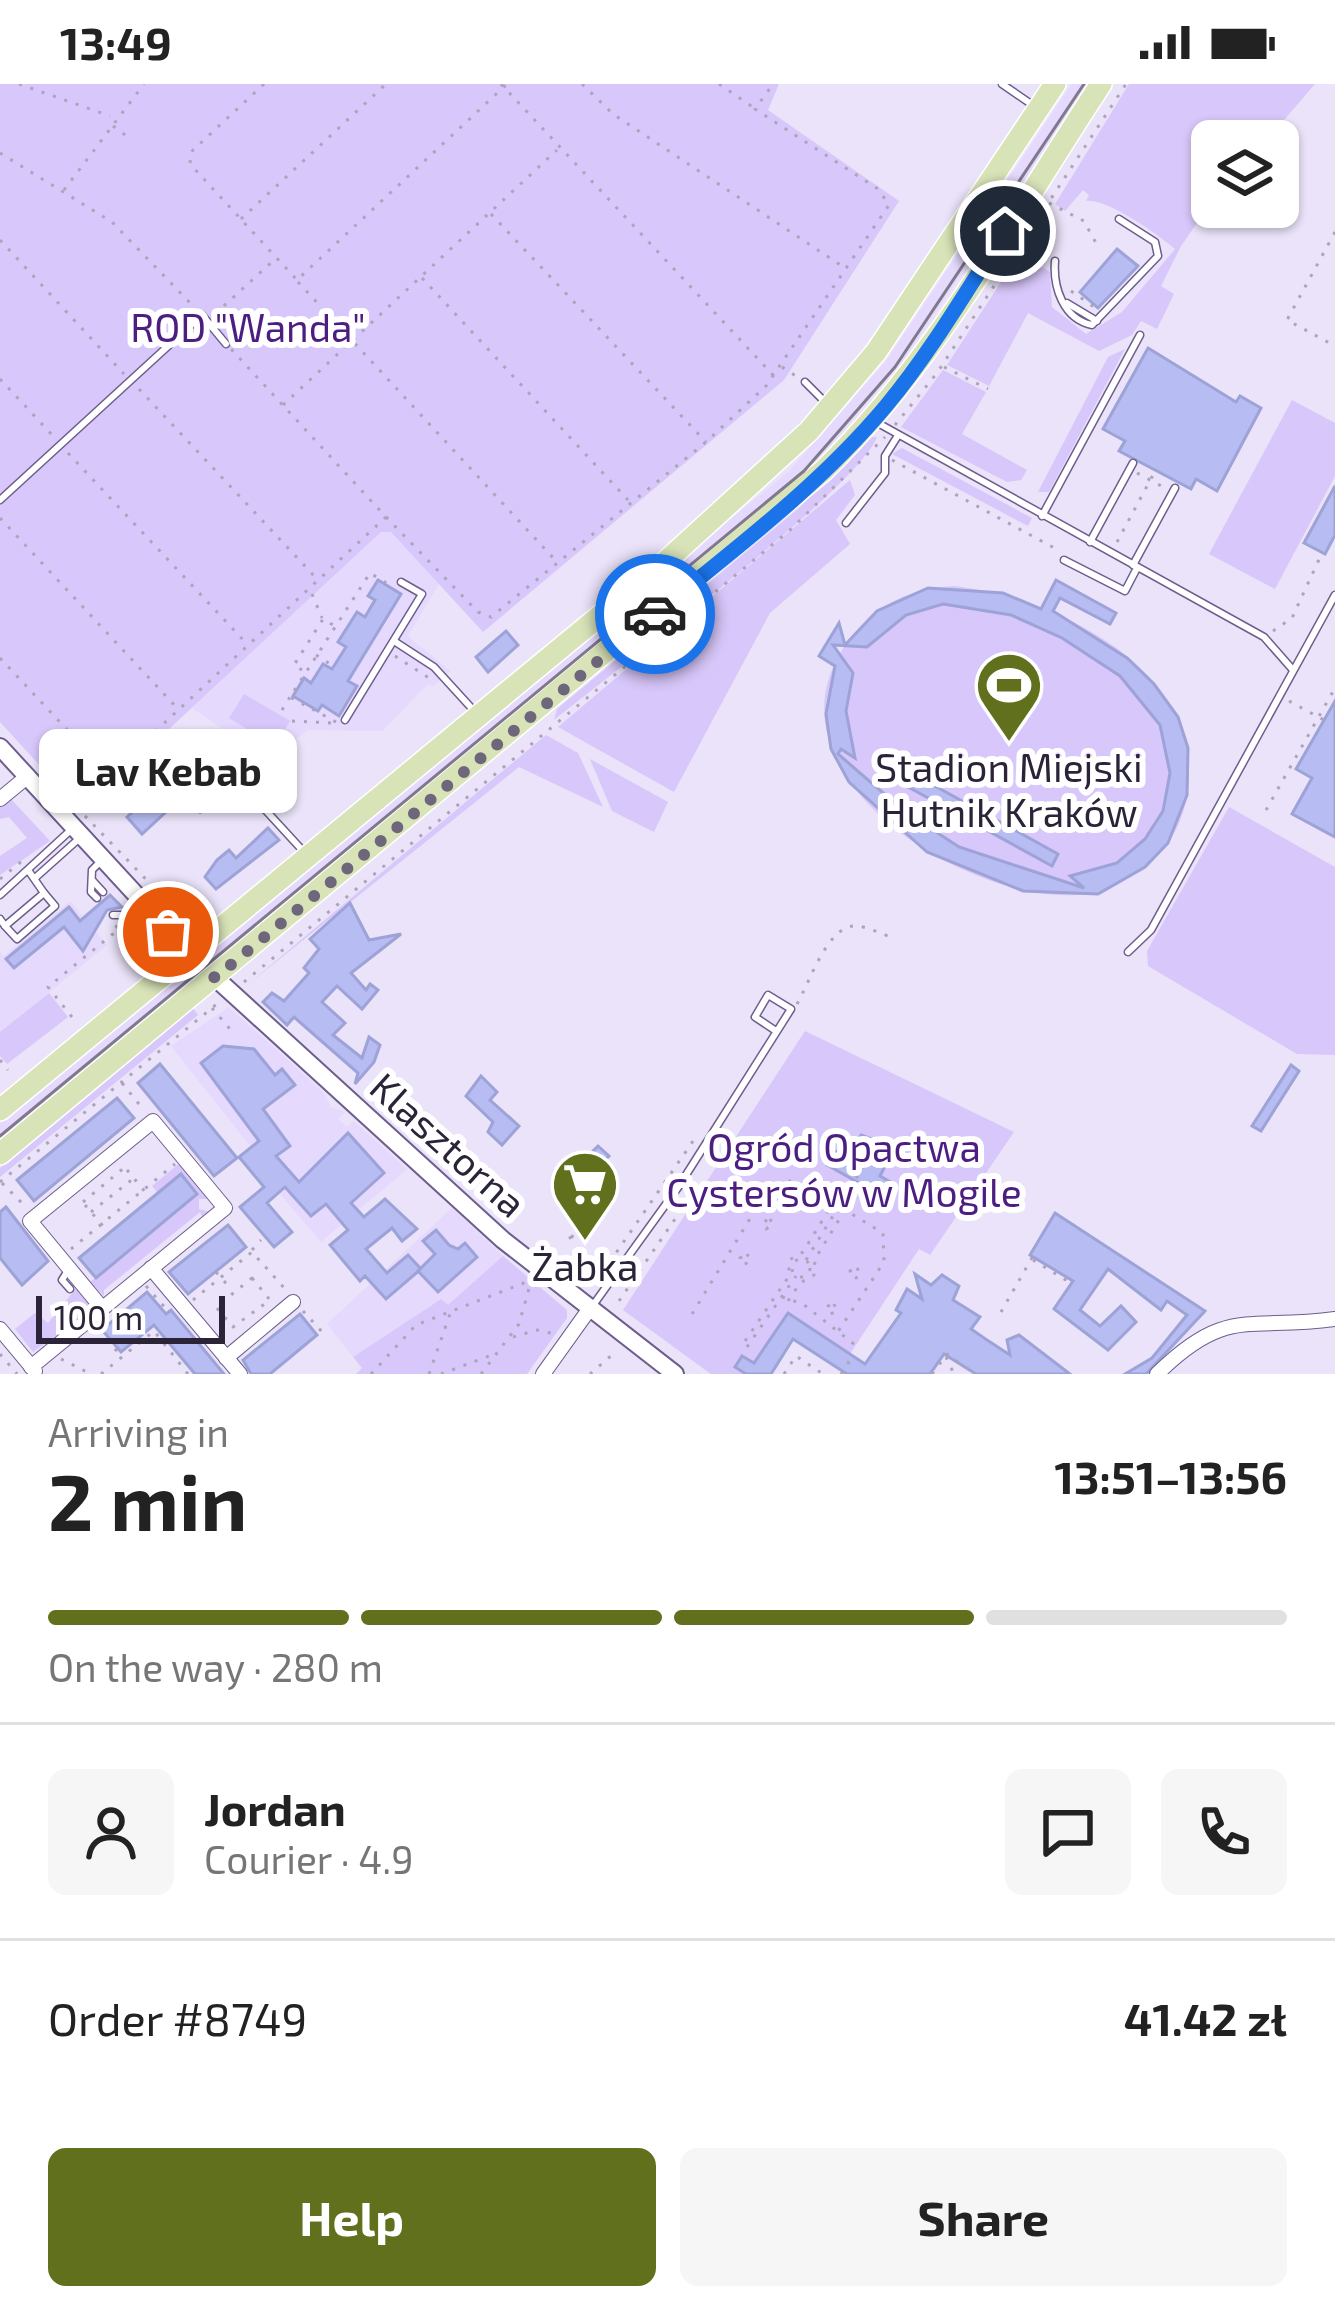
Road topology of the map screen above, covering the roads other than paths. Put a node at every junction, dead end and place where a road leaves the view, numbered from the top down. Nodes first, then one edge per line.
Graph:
1 (1002, 84) edge
2 (1055, 84) edge
3 (1101, 84) edge
4 (1039, 108) junction
5 (1069, 133) junction
6 (1119, 219) dead end
7 (1055, 261) dead end
8 (1140, 335) dead end
9 (226, 344) road end
10 (805, 382) dead end
11 (831, 407) junction
12 (884, 428) junction
13 (809, 431) junction
14 (897, 437) junction
15 (1131, 466) road end
16 (811, 482) junction
17 (1174, 490) road end
18 (0, 500) edge
19 (1042, 516) junction
20 (846, 523) dead end
21 (1090, 542) junction
22 (1064, 560) dead end
23 (1136, 564) junction
24 (401, 582) road end
25 (1335, 595) edge
26 (394, 641) junction
27 (1293, 670) junction
28 (479, 716) junction
29 (345, 720) road end
30 (0, 747) edge
31 (28, 776) junction
32 (0, 799) edge
33 (200, 809) dead end
34 (85, 831) junction
35 (307, 855) junction
36 (102, 860) junction
37 (28, 870) junction
38 (40, 885) junction
39 (0, 895) edge
40 (100, 895) dead end
41 (144, 905) junction
42 (118, 914) road end
43 (3, 922) edge
44 (188, 952) junction
45 (1128, 952) dead end
46 (220, 988) junction
47 (776, 1031) junction
48 (0, 1110) edge
49 (0, 1154) edge
50 (67, 1263) junction
51 (151, 1268) junction
52 (70, 1289) dead end
53 (296, 1303) road end
54 (588, 1311) junction
55 (97, 1315) junction
56 (1335, 1319) edge
57 (0, 1329) edge
58 (226, 1358) junction
59 (28, 1372) edge
60 (240, 1374) edge
61 (543, 1374) edge
62 (675, 1374) edge
63 (1157, 1374) edge

1 - 4 lane
2 - 4 main road
3 - 5 main road
4 - 5 main road
4 - 11 main road
5 - 12 main road
6 - 7 lane
8 - 19 lane
9 - 18 lane
10 - 11 lane
11 - 13 main road
12 - 14 lane
12 - 16 main road
13 - 16 main road
13 - 28 main road
14 - 19 lane
14 - 20 lane
15 - 21 lane
16 - 46 main road
17 - 23 lane
19 - 21 lane
21 - 23 lane
22 - 23 lane
23 - 27 lane
24 - 26 lane
25 - 27 lane
26 - 28 lane
26 - 29 lane
27 - 45 lane
28 - 35 main road
30 - 31 street, Klasztorna
31 - 32 street
31 - 34 street, Klasztorna
33 - 35 lane
34 - 36 street, Klasztorna
34 - 37 lane
34 - 38 lane
35 - 44 main road
36 - 40 lane
36 - 41 street, Klasztorna
37 - 38 lane
37 - 39 lane
38 - 43 lane
38 - 43 lane
41 - 42 lane
41 - 44 street, Klasztorna
44 - 46 street, Klasztorna
44 - 48 main road
46 - 49 main road
46 - 54 street, Klasztorna
47 - 47 lane
47 - 54 lane
50 - 51 street
50 - 52 lane
50 - 55 street
51 - 55 street
51 - 58 street
53 - 58 street
54 - 61 street
54 - 62 street, Klasztorna
55 - 59 street
56 - 63 street
57 - 59 street
58 - 60 street

